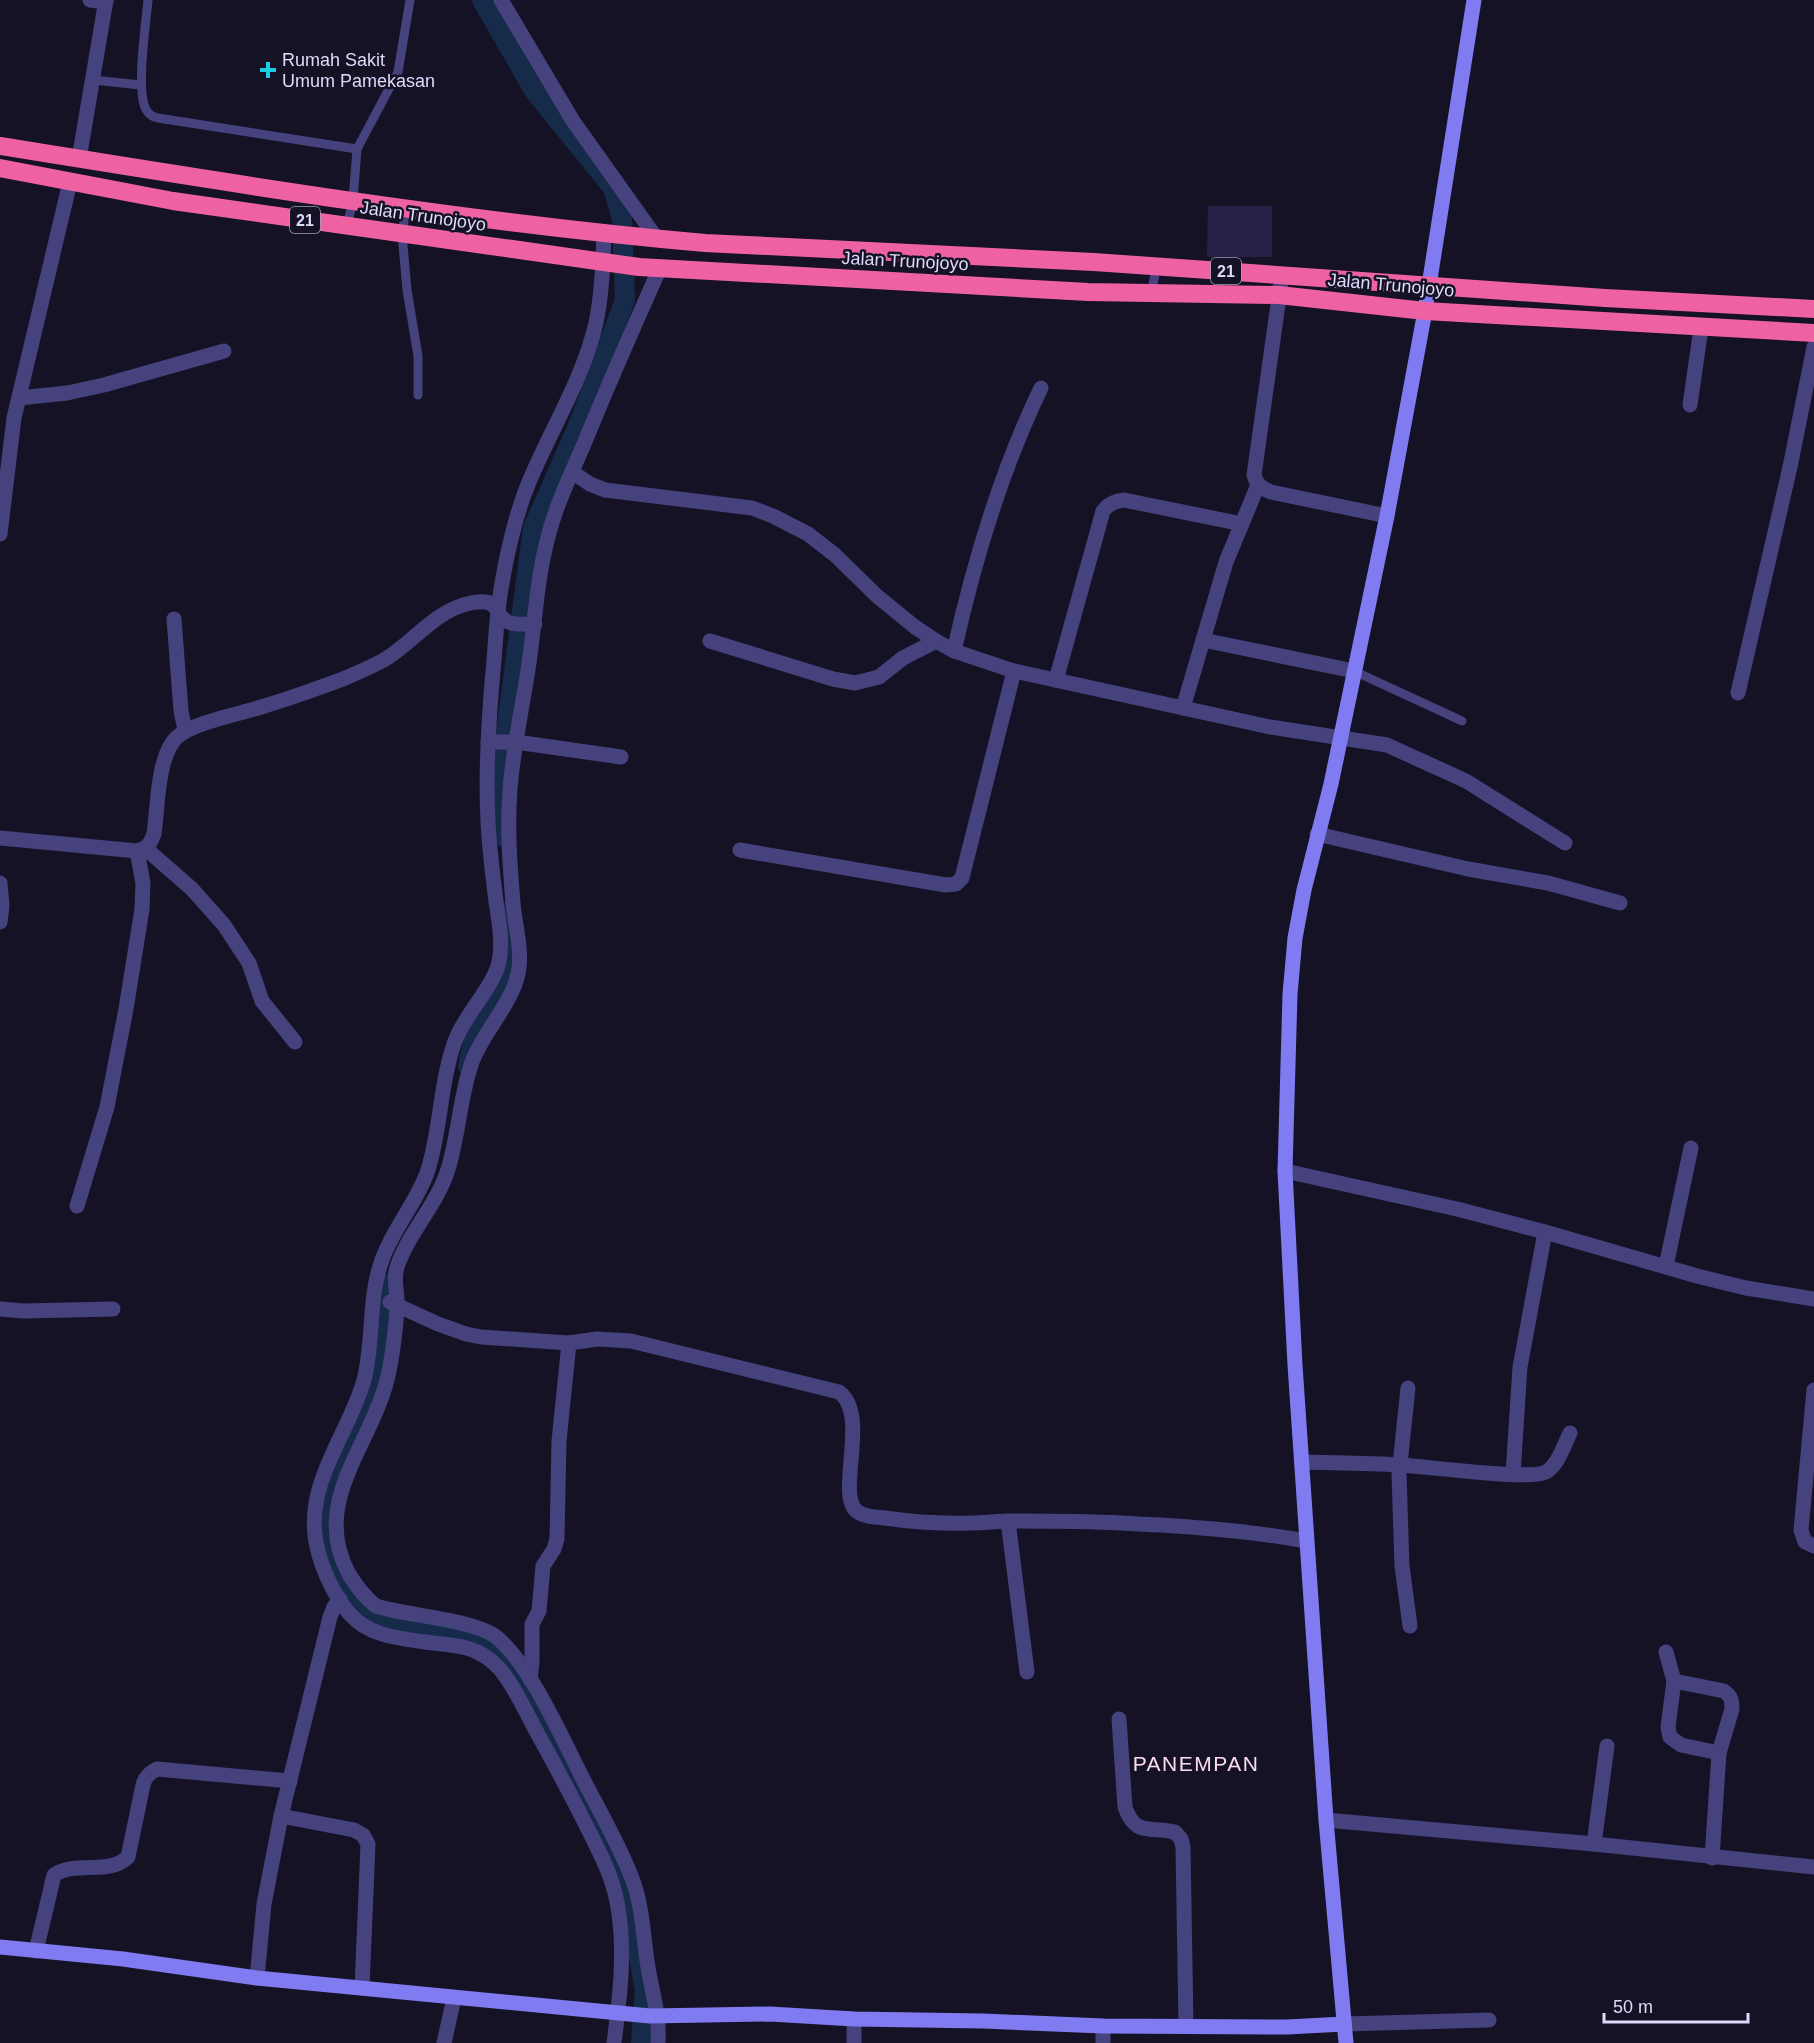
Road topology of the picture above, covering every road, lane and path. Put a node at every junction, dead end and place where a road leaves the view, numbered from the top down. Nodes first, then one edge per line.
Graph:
1 (90, 0) edge
2 (148, 0) edge
3 (410, 0) edge
4 (501, 0) edge
5 (1474, 0) edge
6 (106, 1) edge
7 (93, 80) junction
8 (141, 85) junction
9 (0, 146) edge
10 (357, 149) junction
11 (79, 159) junction
12 (0, 168) edge
13 (70, 182) junction
14 (353, 200) junction
15 (406, 210) junction
16 (347, 226) junction
17 (608, 233) junction
18 (402, 234) junction
19 (648, 237) junction
20 (927, 254) junction
21 (608, 264) junction
22 (1157, 266) junction
23 (660, 268) junction
24 (1282, 276) junction
25 (924, 282) junction
26 (1429, 286) junction
27 (1151, 293) junction
28 (1279, 295) junction
29 (1814, 309) edge
30 (1425, 311) junction
31 (1701, 328) junction
32 (1814, 333) edge
33 (1814, 347) edge
34 (224, 351) dead end
35 (1041, 388) dead end
36 (418, 395) dead end
37 (19, 398) junction
38 (1690, 405) dead end
39 (7, 419) edge
40 (572, 472) junction
41 (1258, 485) junction
42 (1387, 516) junction
43 (1242, 524) junction
44 (0, 534) edge
45 (498, 609) junction
46 (174, 619) dead end
47 (530, 624) junction
48 (1203, 640) junction
49 (936, 641) junction
50 (710, 642) dead end
51 (954, 651) junction
52 (1354, 670) junction
53 (1014, 671) junction
54 (1056, 680) junction
55 (1738, 693) dead end
56 (1183, 708) junction
57 (183, 721) junction
58 (1462, 721) dead end
59 (1340, 739) junction
60 (503, 742) junction
61 (621, 757) dead end
62 (1317, 834) junction
63 (0, 838) edge
64 (1565, 843) dead end
65 (141, 849) junction
66 (740, 850) dead end
67 (0, 883) edge
68 (1620, 903) dead end
69 (0, 922) edge
70 (508, 973) junction
71 (477, 1024) junction
72 (295, 1042) dead end
73 (1691, 1148) dead end
74 (1285, 1171) junction
75 (76, 1206) dead end
76 (1545, 1232) junction
77 (1666, 1266) junction
78 (1814, 1299) edge
79 (386, 1302) junction
80 (0, 1309) edge
81 (112, 1309) dead end
82 (569, 1343) junction
83 (1408, 1388) dead end
84 (1814, 1390) edge
85 (1570, 1433) dead end
86 (1302, 1462) junction
87 (1401, 1465) junction
88 (1513, 1474) junction
89 (1008, 1521) junction
90 (1306, 1541) junction
91 (1814, 1546) edge
92 (343, 1587) junction
93 (1410, 1626) dead end
94 (1665, 1652) dead end
95 (1027, 1672) dead end
96 (530, 1679) junction
97 (1674, 1681) junction
98 (1119, 1719) dead end
99 (1606, 1746) dead end
100 (1719, 1753) junction
101 (290, 1781) junction
102 (575, 1783) junction
103 (281, 1816) junction
104 (1326, 1820) junction
105 (1594, 1844) junction
106 (1712, 1858) junction
107 (1814, 1867) edge
108 (0, 1947) edge
109 (36, 1951) junction
110 (257, 1978) junction
111 (362, 1988) junction
112 (454, 1998) junction
113 (623, 2014) junction
114 (654, 2016) junction
115 (854, 2019) junction
116 (1489, 2020) dead end
117 (1344, 2024) junction
118 (1104, 2026) junction
119 (1186, 2026) junction
120 (444, 2043) edge
121 (614, 2043) edge
122 (658, 2043) edge
123 (854, 2043) edge
124 (1103, 2043) edge
125 (1346, 2043) edge

1 - 6 street
2 - 8 lane
3 - 10 lane
4 - 19 street
5 - 26 main road
6 - 7 street
7 - 8 lane
7 - 11 street
8 - 10 lane
9 - 11 highway, Jalan Trunojoyo / 21
10 - 14 lane
11 - 14 highway, Jalan Trunojoyo / 21
12 - 13 highway, Jalan Trunojoyo / 21
13 - 16 highway, Jalan Trunojoyo / 21
13 - 37 street
14 - 15 highway, Jalan Trunojoyo / 21
14 - 16 lane
15 - 17 highway, Jalan Trunojoyo / 21
15 - 18 lane
16 - 18 highway, Jalan Trunojoyo / 21
17 - 19 highway, Jalan Trunojoyo / 21
17 - 21 street
18 - 21 highway, Jalan Trunojoyo / 21
18 - 36 lane
19 - 20 highway, Jalan Trunojoyo / 21
20 - 22 highway, Jalan Trunojoyo / 21
20 - 25 highway
21 - 23 highway, Jalan Trunojoyo / 21
21 - 45 street
22 - 24 highway, Jalan Trunojoyo / 21
22 - 27 lane
23 - 25 highway, Jalan Trunojoyo / 21
23 - 40 street
24 - 26 highway, Jalan Trunojoyo / 21
24 - 28 street
25 - 27 highway, Jalan Trunojoyo / 21
26 - 29 highway, Jalan Trunojoyo / 21
26 - 30 main road
27 - 28 highway, Jalan Trunojoyo / 21
28 - 30 highway, Jalan Trunojoyo / 21
28 - 41 street
30 - 31 highway, Jalan Trunojoyo / 21
30 - 42 main road
31 - 32 highway, Jalan Trunojoyo / 21
31 - 38 street
33 - 55 street
34 - 37 street
35 - 51 street
37 - 39 street
39 - 44 street
40 - 47 street
40 - 49 street
41 - 42 street
41 - 43 street
42 - 52 main road
43 - 48 street
43 - 54 street
45 - 47 street
45 - 57 street
45 - 60 street
46 - 57 street
47 - 60 street
48 - 52 street
48 - 56 street
49 - 50 street
49 - 51 street
51 - 53 street
52 - 58 lane
52 - 59 main road
53 - 54 street
53 - 66 street
54 - 56 street
56 - 59 street
57 - 65 street
59 - 62 main road
59 - 64 street
60 - 61 street
60 - 70 street
60 - 70 street
62 - 68 street
62 - 74 main road
63 - 65 street
65 - 72 street
65 - 75 street
67 - 69 street
70 - 71 street
70 - 71 street
71 - 79 street
71 - 79 street
73 - 77 street
74 - 76 street
74 - 86 main road
76 - 77 street
76 - 88 street
77 - 78 street
79 - 82 street
79 - 92 street
79 - 92 street
80 - 81 street
82 - 89 street
82 - 96 street
83 - 87 street
84 - 91 street
85 - 88 street
86 - 87 street
86 - 90 main road
87 - 88 street
87 - 93 street
89 - 90 street
89 - 95 street
90 - 104 main road
92 - 96 street
92 - 101 street
92 - 102 street
94 - 97 street
96 - 102 street
97 - 100 street
97 - 100 street
98 - 119 street
99 - 105 street
100 - 106 street
101 - 103 street
101 - 109 street
102 - 113 street
102 - 114 street
103 - 110 street
103 - 111 street
104 - 105 street
104 - 117 main road
105 - 106 street
106 - 107 street
108 - 109 main road
109 - 110 main road
110 - 111 main road
111 - 112 main road
112 - 113 main road
112 - 120 street
113 - 114 main road
113 - 121 street
114 - 115 main road
114 - 122 street
115 - 118 main road
115 - 123 street
116 - 117 street
117 - 119 main road
117 - 125 main road
118 - 119 main road
118 - 124 street

